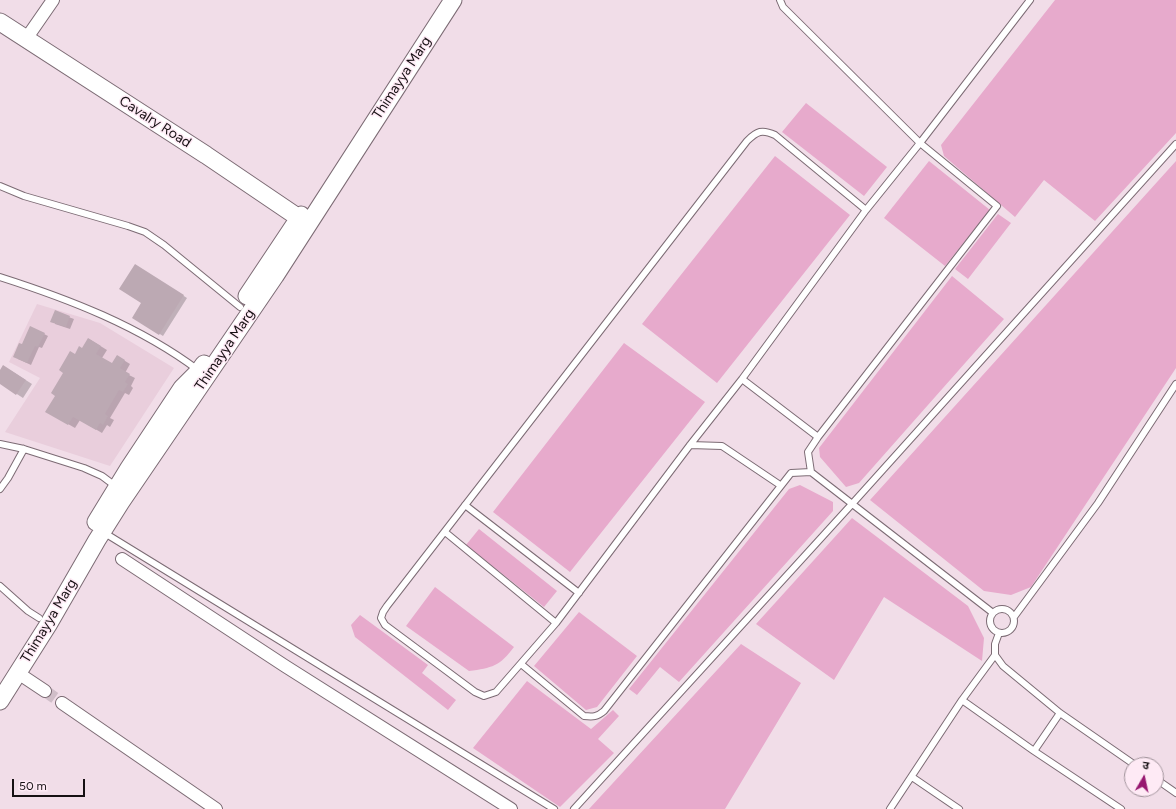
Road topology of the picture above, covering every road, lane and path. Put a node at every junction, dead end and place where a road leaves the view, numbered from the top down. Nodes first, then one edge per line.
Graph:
1 (53, 0) edge
2 (440, 0) edge
3 (453, 0) edge
4 (780, 0) edge
5 (1030, 0) edge
6 (0, 22) edge
7 (26, 39) junction
8 (920, 143) junction
9 (1176, 144) edge
10 (0, 186) edge
11 (866, 210) junction
12 (304, 221) junction
13 (270, 273) junction
14 (0, 278) edge
15 (240, 307) junction
16 (199, 371) junction
17 (742, 379) junction
18 (1176, 384) edge
19 (818, 437) junction
20 (0, 444) edge
21 (690, 445) junction
22 (24, 449) junction
23 (811, 472) junction
24 (780, 485) junction
25 (118, 486) junction
26 (0, 489) edge
27 (852, 504) junction
28 (465, 506) junction
29 (102, 532) junction
30 (445, 532) junction
31 (122, 559) dead end
32 (0, 586) edge
33 (579, 593) junction
34 (993, 614) junction
35 (1014, 617) junction
36 (39, 618) junction
37 (556, 623) junction
38 (999, 633) junction
39 (995, 656) junction
40 (521, 664) junction
41 (18, 673) junction
42 (0, 679) edge
43 (45, 692) tunnel mouth
44 (962, 700) junction
45 (0, 701) edge
46 (62, 703) tunnel mouth
47 (1060, 713) junction
48 (1034, 751) junction
49 (1124, 757) edge
50 (912, 778) junction
51 (1164, 785) edge
52 (1176, 793) edge
53 (216, 809) edge
54 (511, 809) edge
55 (554, 809) edge
56 (574, 809) edge
57 (890, 809) edge
58 (959, 809) edge
59 (1121, 809) edge

1 - 7 street
2 - 12 street, Thimayya Marg
3 - 12 street, Thimayya Marg
4 - 8 lane
5 - 8 lane
6 - 7 street, Cavalry Road
7 - 12 street, Cavalry Road
8 - 11 lane
8 - 19 lane
9 - 27 lane
10 - 15 lane
11 - 17 lane
11 - 28 lane
12 - 13 street, Thimayya Marg
13 - 15 street, Thimayya Marg
13 - 29 street, Thimayya Marg
14 - 16 lane
15 - 16 street, Thimayya Marg
16 - 25 street, Thimayya Marg
17 - 19 lane
17 - 21 lane
18 - 35 lane
19 - 23 lane
20 - 22 lane
21 - 24 lane
21 - 33 lane
22 - 25 lane
22 - 26 lane
23 - 24 lane
23 - 27 lane
24 - 40 lane
25 - 36 street, Thimayya Marg
27 - 34 lane
27 - 56 lane
28 - 30 lane
28 - 33 lane
29 - 41 street, Thimayya Marg
29 - 55 lane
30 - 37 lane
30 - 40 lane
31 - 54 street
32 - 36 lane
33 - 37 lane
34 - 35 lane
34 - 38 lane
35 - 38 lane
36 - 42 street, Thimayya Marg
37 - 40 lane
38 - 39 lane
39 - 44 lane
39 - 47 lane
41 - 43 street
41 - 45 street, Thimayya Marg
44 - 48 lane
44 - 50 lane
46 - 53 street
47 - 48 lane
47 - 49 lane
48 - 59 lane
50 - 57 lane
50 - 58 lane
51 - 52 lane

